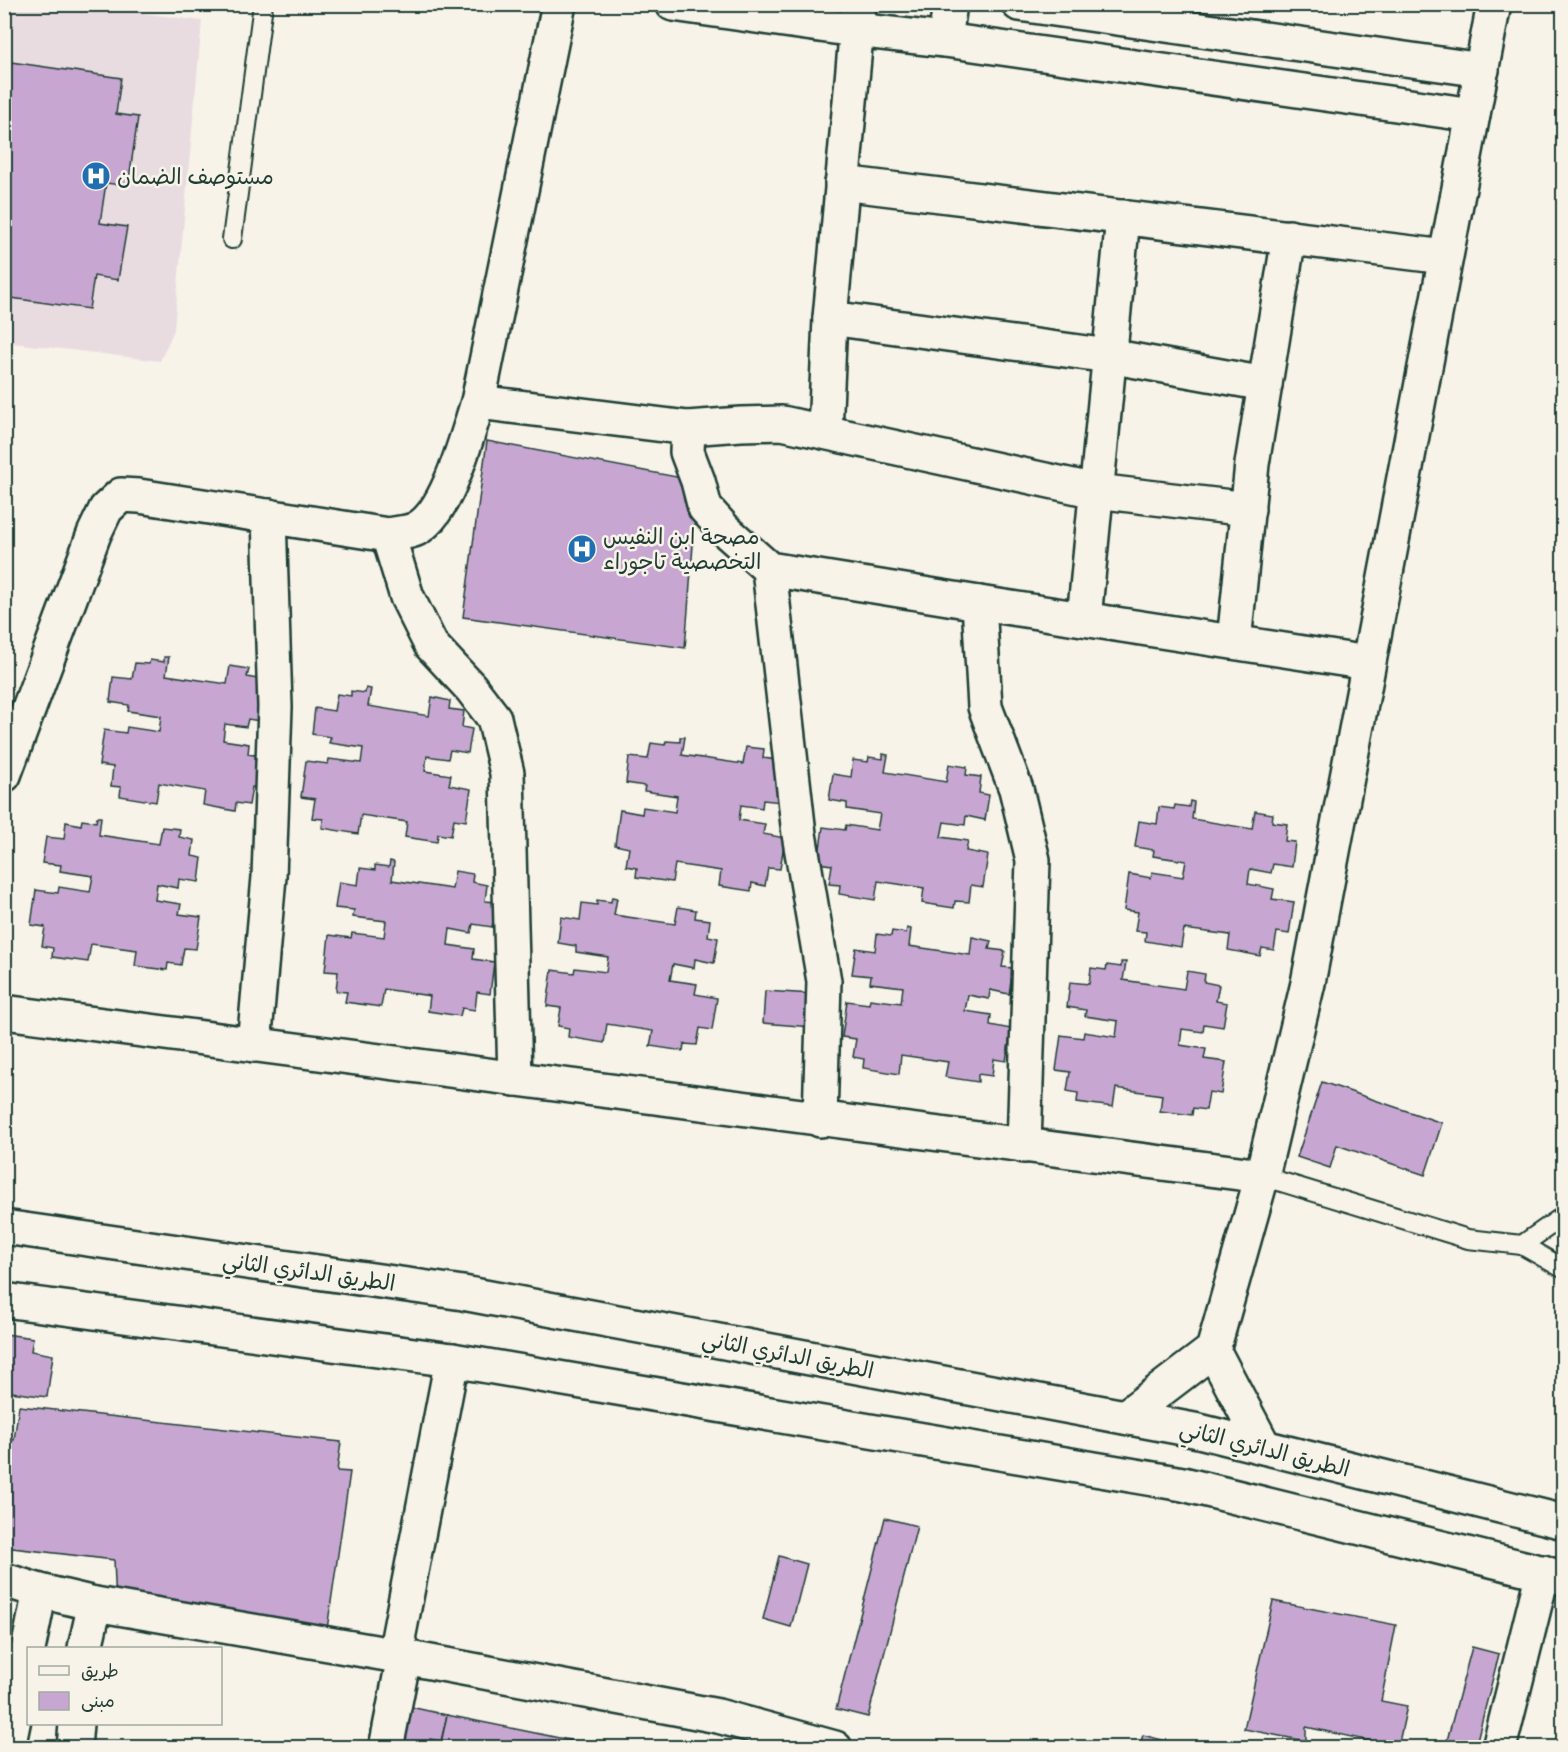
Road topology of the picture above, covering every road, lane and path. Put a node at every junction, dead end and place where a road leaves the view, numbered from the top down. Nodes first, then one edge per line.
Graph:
1 (263, 4) edge
2 (560, 4) edge
3 (673, 4) edge
4 (950, 4) edge
5 (1020, 4) edge
6 (1494, 4) edge
7 (857, 17) edge
8 (945, 39) junction
9 (1482, 70) junction
10 (1473, 115) junction
11 (842, 183) junction
12 (1123, 217) junction
13 (1289, 237) junction
14 (232, 239) dead end
15 (1445, 257) junction
16 (830, 318) junction
17 (1109, 356) junction
18 (1265, 384) junction
19 (478, 402) junction
20 (688, 428) junction
21 (825, 432) junction
22 (1096, 491) junction
23 (1248, 509) junction
24 (269, 516) junction
25 (388, 535) junction
26 (769, 569) junction
27 (979, 603) junction
28 (1084, 619) junction
29 (1234, 642) junction
30 (1368, 663) junction
31 (4, 775) edge
32 (4, 1012) edge
33 (254, 1045) junction
34 (515, 1080) junction
35 (820, 1120) junction
36 (1024, 1146) junction
37 (1262, 1176) junction
38 (1563, 1213) edge
39 (4, 1227) edge
40 (1522, 1245) junction
41 (1563, 1269) edge
42 (4, 1300) edge
43 (1213, 1350) junction
44 (452, 1360) junction
45 (1125, 1417) junction
46 (1264, 1447) junction
47 (1563, 1522) edge
48 (1553, 1575) edge
49 (4, 1580) edge
50 (40, 1592) junction
51 (95, 1604) junction
52 (29, 1647) edge
53 (85, 1647) edge
54 (27, 1655) edge
55 (405, 1658) junction
56 (76, 1725) edge
57 (8, 1748) edge
58 (75, 1748) edge
59 (386, 1748) edge
60 (835, 1748) edge
61 (1499, 1748) edge

1 - 14 lane
2 - 19 main road
3 - 7 main road
4 - 8 main road
5 - 9 main road
6 - 9 main road
7 - 8 main road
7 - 11 main road
8 - 10 main road
9 - 10 main road
10 - 15 main road
11 - 12 main road
11 - 16 main road
12 - 13 main road
12 - 17 main road
13 - 15 main road
13 - 18 main road
15 - 30 main road
16 - 17 main road
16 - 21 main road
17 - 18 main road
17 - 22 main road
18 - 23 main road
19 - 20 main road
19 - 25 main road
20 - 21 main road
20 - 26 main road
21 - 22 main road
22 - 23 main road
22 - 28 main road
23 - 29 main road
24 - 25 main road
24 - 31 main road
24 - 33 main road
25 - 34 main road
26 - 27 main road
26 - 35 main road
27 - 28 main road
27 - 36 main road
28 - 29 main road
29 - 30 main road
30 - 37 main road
32 - 33 main road
33 - 34 main road
34 - 35 main road
35 - 36 main road
36 - 37 main road
37 - 40 lane
37 - 43 main road
38 - 40 lane
39 - 45 main road, الطريق الدائري الثاني
40 - 41 lane
42 - 44 main road
43 - 45 main road
43 - 46 main road
44 - 48 main road
44 - 55 main road
45 - 46 main road, الطريق الدائري الثاني
46 - 47 main road, الطريق الدائري الثاني
48 - 61 main road
49 - 50 main road
50 - 51 main road
50 - 52 main road
51 - 53 main road
51 - 55 main road
54 - 57 main road
55 - 59 main road
55 - 60 main road
56 - 58 main road

